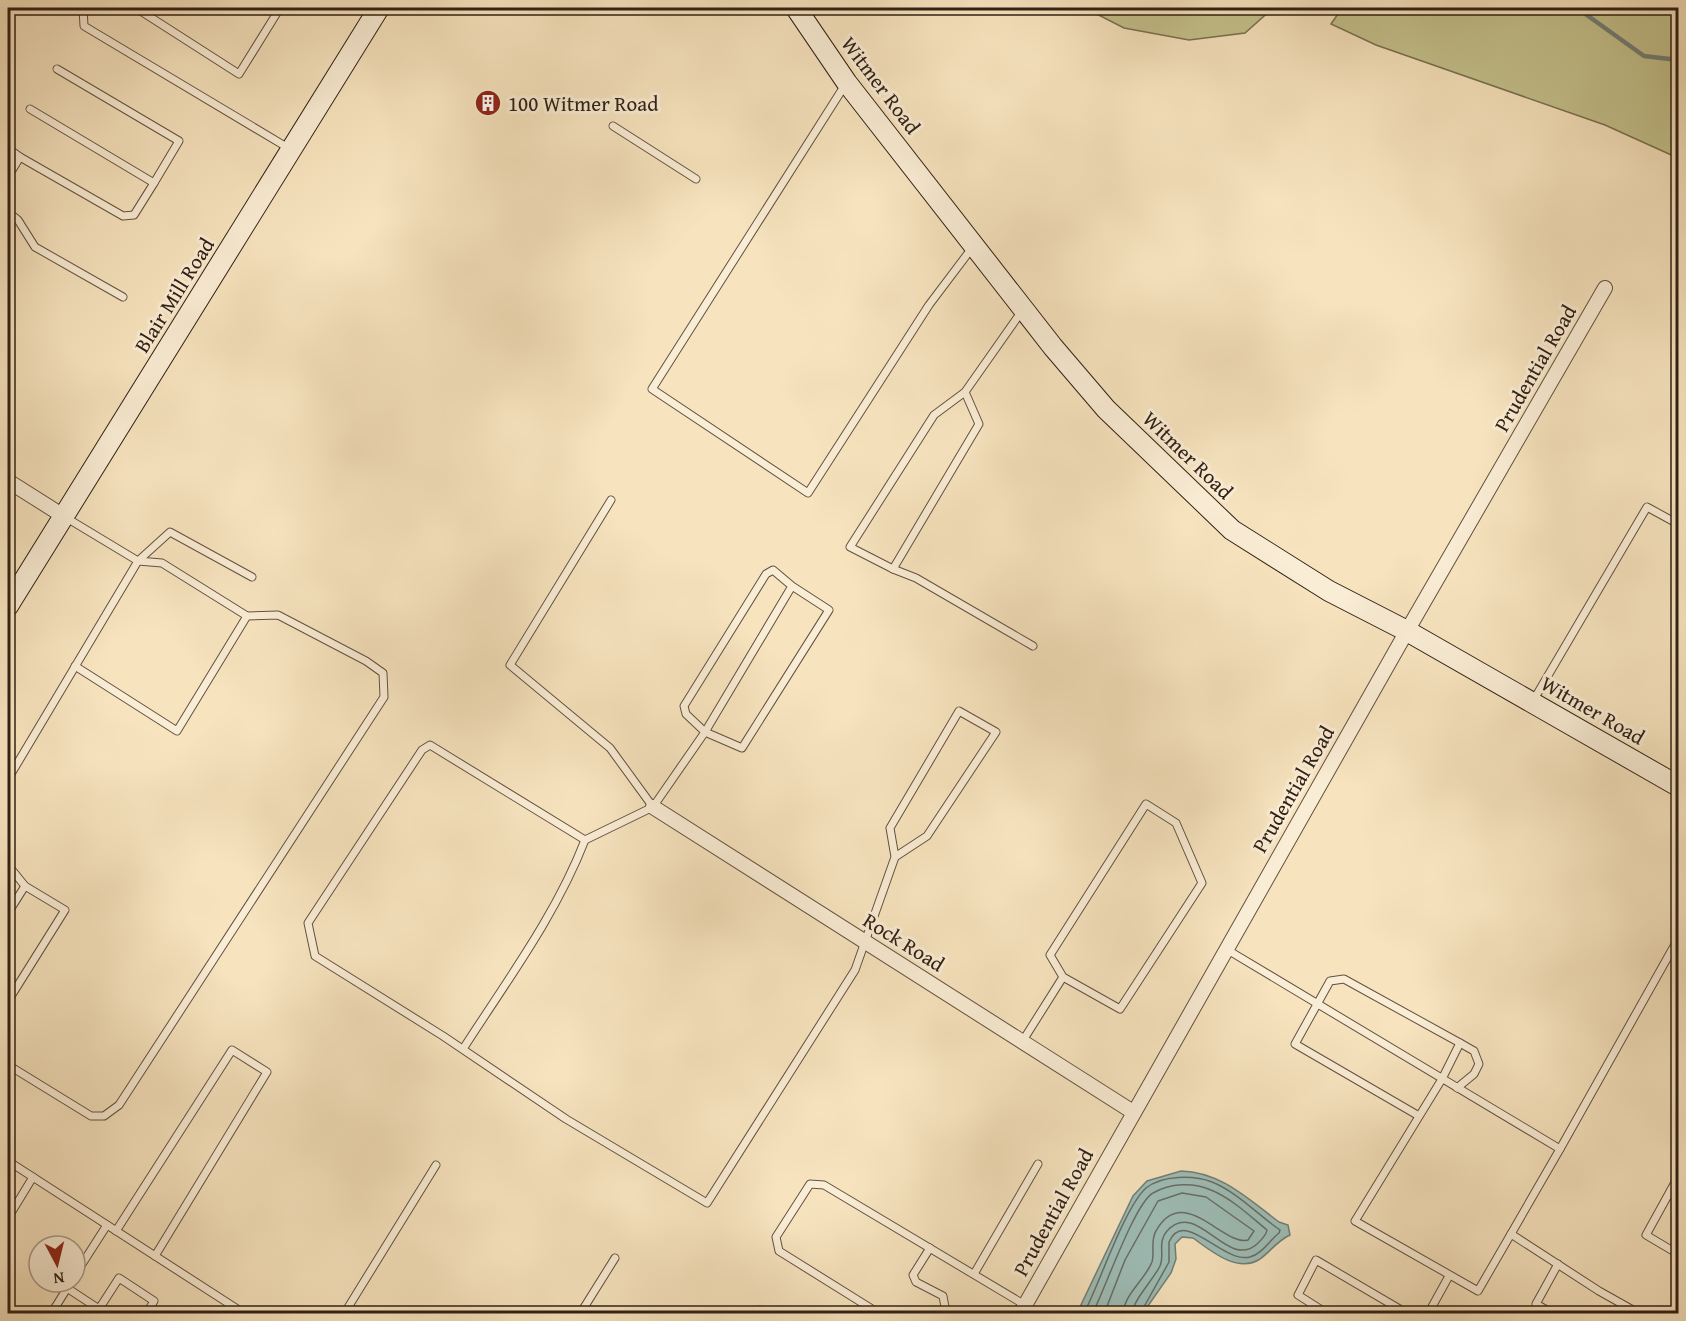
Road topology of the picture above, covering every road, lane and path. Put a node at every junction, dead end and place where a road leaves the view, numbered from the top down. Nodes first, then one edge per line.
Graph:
1 (83, 8) edge
2 (136, 8) edge
3 (280, 8) edge
4 (379, 8) edge
5 (796, 8) edge
6 (57, 69) dead end
7 (847, 83) junction
8 (30, 109) dead end
9 (612, 126) dead end
10 (8, 148) edge
11 (292, 151) junction
12 (20, 157) junction
13 (8, 177) edge
14 (696, 179) dead end
15 (154, 183) junction
16 (8, 212) edge
17 (974, 246) junction
18 (1605, 288) dead end
19 (123, 297) dead end
20 (1023, 309) junction
21 (965, 392) junction
22 (8, 480) edge
23 (611, 500) dead end
24 (65, 517) junction
25 (1678, 524) edge
26 (138, 561) junction
27 (893, 569) junction
28 (252, 577) dead end
29 (792, 586) junction
30 (8, 606) edge
31 (247, 616) junction
32 (1407, 631) junction
33 (1033, 646) dead end
34 (75, 666) junction
35 (1532, 703) junction
36 (705, 732) junction
37 (8, 779) edge
38 (1678, 786) edge
39 (653, 807) junction
40 (585, 840) junction
41 (895, 857) junction
42 (8, 865) edge
43 (25, 886) junction
44 (8, 913) edge
45 (1678, 939) edge
46 (864, 941) junction
47 (1226, 949) junction
48 (1063, 977) junction
49 (8, 1001) edge
50 (1318, 1005) junction
51 (1022, 1041) junction
52 (1460, 1043) junction
53 (463, 1050) junction
54 (8, 1065) edge
55 (1442, 1079) junction
56 (1457, 1088) junction
57 (1134, 1112) junction
58 (1419, 1116) junction
59 (1560, 1149) junction
60 (8, 1161) edge
61 (1038, 1164) dead end
62 (436, 1165) dead end
63 (33, 1177) junction
64 (1678, 1177) edge
65 (8, 1218) edge
66 (107, 1225) junction
67 (116, 1231) junction
68 (1511, 1234) junction
69 (930, 1248) junction
70 (1678, 1254) edge
71 (87, 1256) edge
72 (155, 1256) junction
73 (615, 1258) dead end
74 (1558, 1264) junction
75 (974, 1275) junction
76 (1449, 1276) junction
77 (63, 1294) edge
78 (79, 1294) edge
79 (1023, 1309) edge
80 (97, 1311) edge
81 (51, 1314) edge
82 (146, 1314) edge
83 (245, 1314) edge
84 (344, 1314) edge
85 (580, 1314) edge
86 (758, 1314) edge
87 (766, 1314) edge
88 (880, 1314) edge
89 (941, 1314) edge
90 (1328, 1314) edge
91 (1408, 1314) edge
92 (1428, 1314) edge
93 (1554, 1314) edge
94 (1640, 1314) edge

1 - 11 lane
2 - 3 lane
4 - 11 street, Blair Mill Road
5 - 7 street, Witmer Road
6 - 15 lane
7 - 17 street, Witmer Road
7 - 17 lane
8 - 15 lane
9 - 14 lane
10 - 12 lane
11 - 24 street, Blair Mill Road
12 - 13 lane
12 - 15 lane
16 - 19 lane
17 - 20 street, Witmer Road
18 - 32 street, Prudential Road
20 - 21 lane
20 - 32 street, Witmer Road
21 - 27 lane
21 - 27 lane
22 - 24 street
23 - 39 lane
24 - 26 lane
24 - 30 street, Blair Mill Road
25 - 35 lane
26 - 28 lane
26 - 31 lane
26 - 34 lane
27 - 33 lane
29 - 36 lane
29 - 36 lane
29 - 36 lane
31 - 34 lane
31 - 54 lane
32 - 35 street, Witmer Road
32 - 47 street, Prudential Road
34 - 37 lane
35 - 38 street, Witmer Road
36 - 39 lane
39 - 40 lane
39 - 46 street, Rock Road
40 - 53 lane
40 - 53 lane
41 - 41 lane
41 - 46 lane
42 - 43 lane
43 - 44 lane
43 - 49 lane
45 - 59 lane
46 - 51 street, Rock Road
46 - 53 lane
47 - 50 lane
47 - 57 street, Prudential Road
48 - 48 lane
48 - 51 lane
50 - 52 lane
50 - 55 lane
50 - 58 lane
51 - 57 street, Rock Road
52 - 55 lane
52 - 56 lane
55 - 56 lane
55 - 58 lane
56 - 59 lane
57 - 79 street, Prudential Road
58 - 76 lane
59 - 68 lane
60 - 63 lane
61 - 75 lane
62 - 84 lane
63 - 65 lane
63 - 66 lane
64 - 70 lane
66 - 67 lane
66 - 71 lane
67 - 72 lane
67 - 72 lane
68 - 74 lane
68 - 76 lane
69 - 75 lane
69 - 88 lane
69 - 89 lane
72 - 83 lane
73 - 85 lane
74 - 93 lane
74 - 94 lane
75 - 79 lane
76 - 92 lane
77 - 81 lane
78 - 80 lane
80 - 82 lane
86 - 87 lane
90 - 91 lane

